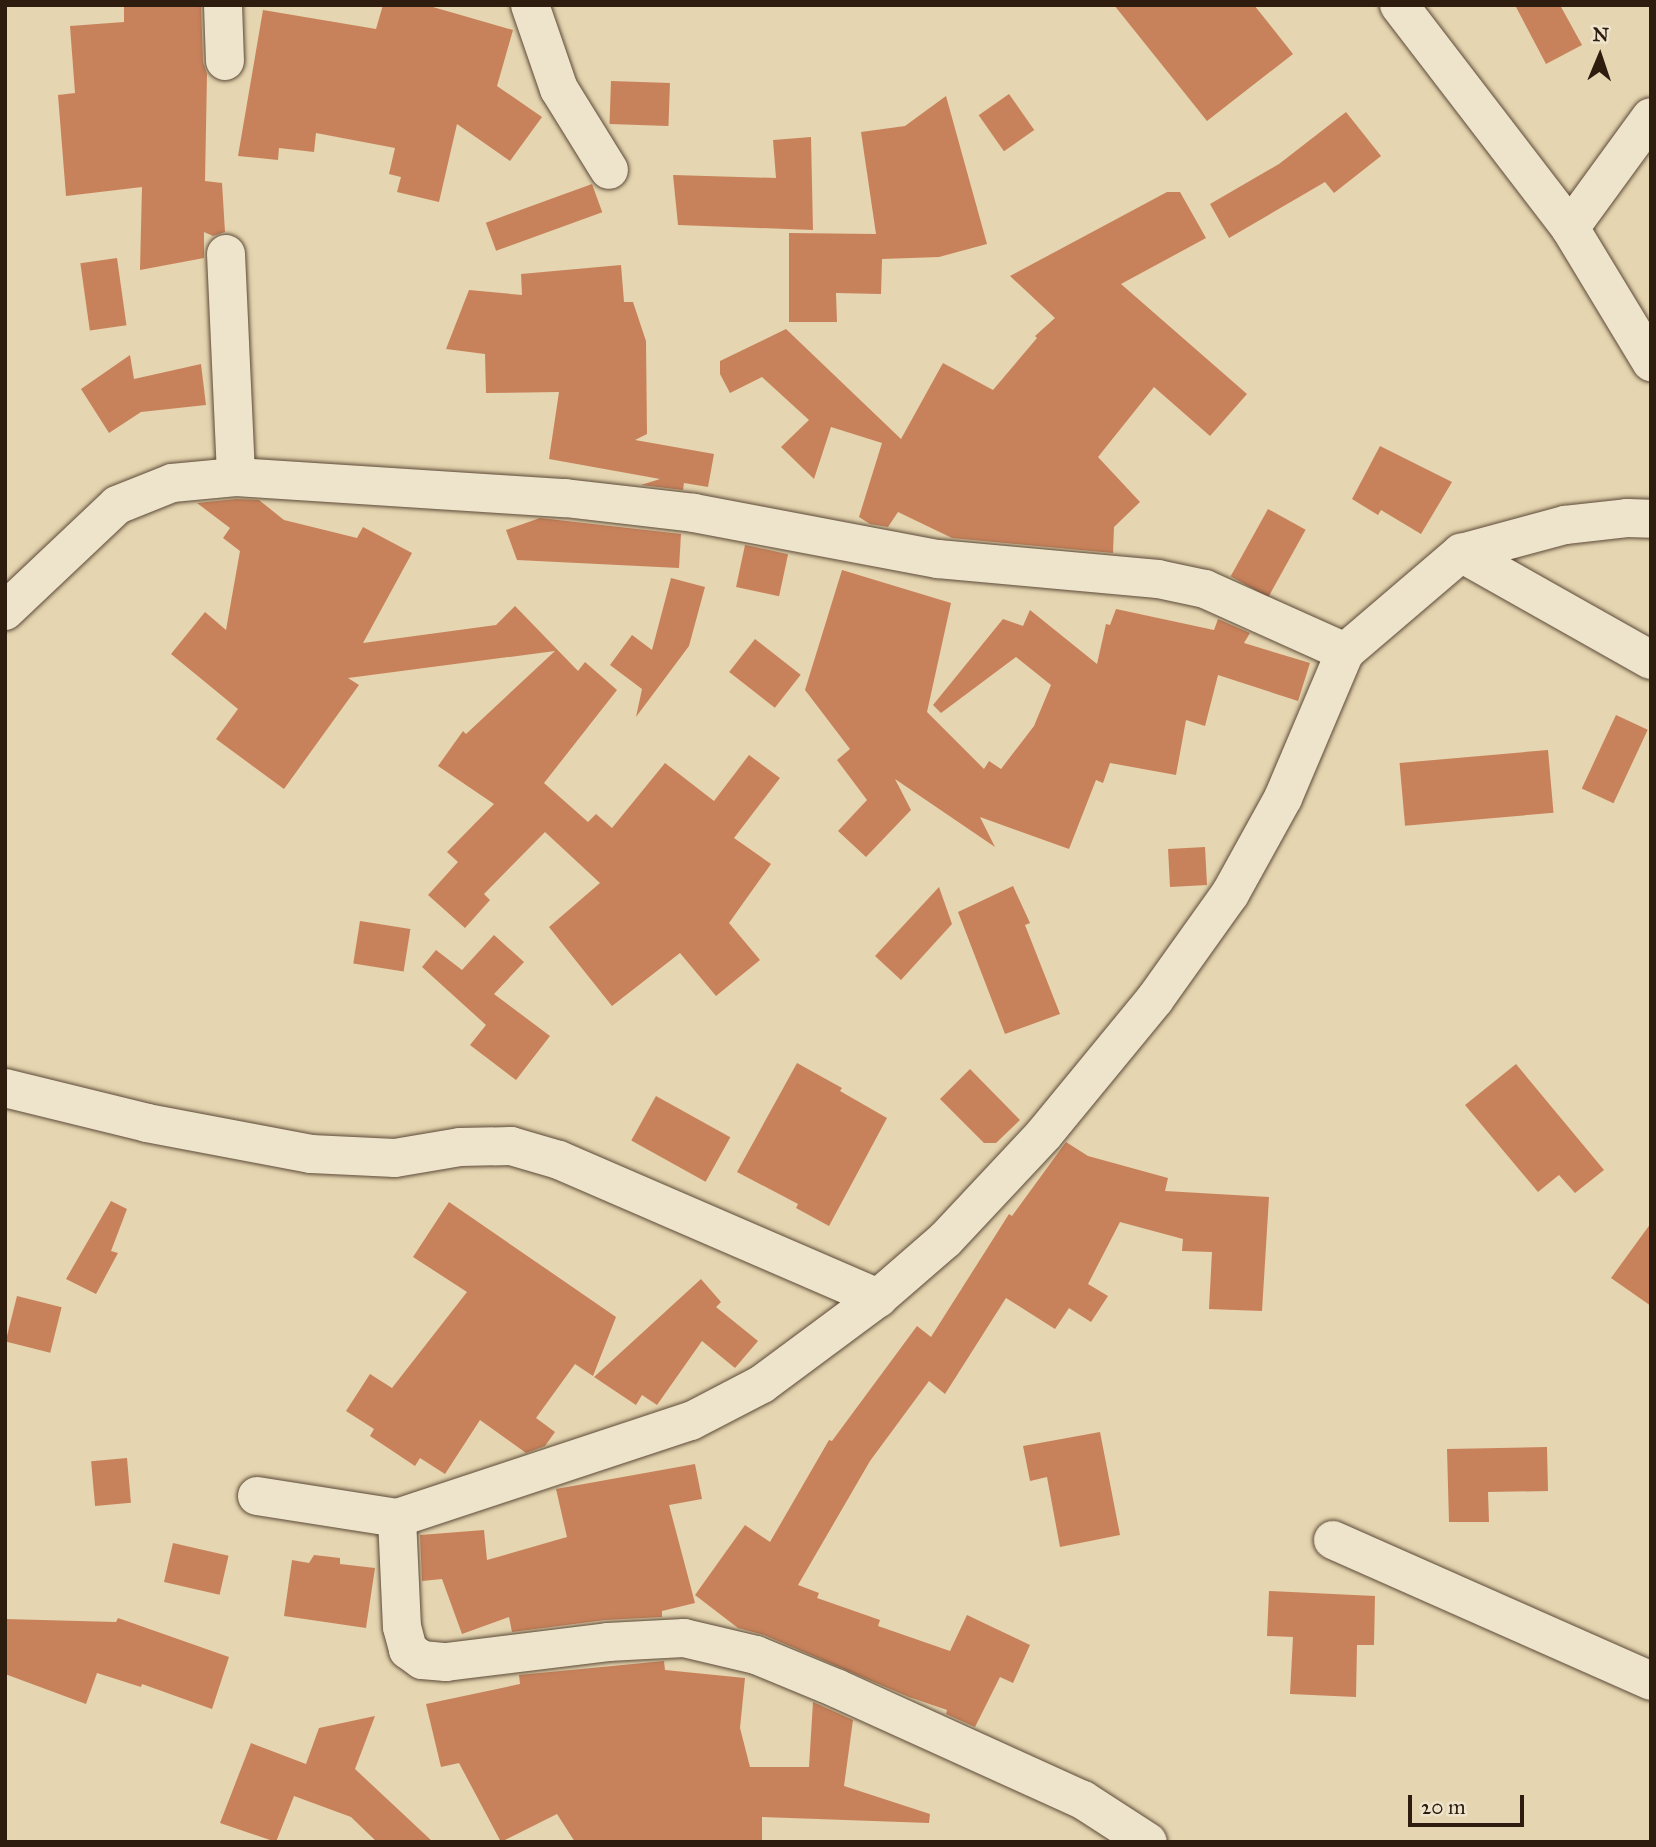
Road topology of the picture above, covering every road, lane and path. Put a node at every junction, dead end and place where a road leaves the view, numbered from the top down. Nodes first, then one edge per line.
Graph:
1 (223, 5) edge
2 (530, 5) edge
3 (1399, 5) edge
4 (225, 61) dead end
5 (1651, 117) edge
6 (608, 170) dead end
7 (1570, 228) junction
8 (226, 254) dead end
9 (1651, 362) edge
10 (236, 477) junction
11 (1651, 519) edge
12 (1461, 553) junction
13 (5, 611) edge
14 (1345, 652) junction
15 (1651, 660) edge
16 (5, 1088) edge
17 (878, 1298) junction
18 (257, 1496) dead end
19 (397, 1518) junction
20 (1333, 1540) dead end
21 (1651, 1681) edge
22 (1148, 1842) edge

1 - 4 street
2 - 6 street
3 - 7 street
5 - 7 street
7 - 9 street
8 - 10 street
10 - 13 street
10 - 14 street
11 - 12 street
12 - 14 street
12 - 15 street
14 - 17 street
16 - 17 street
17 - 19 street
18 - 19 street
19 - 22 street
20 - 21 street

